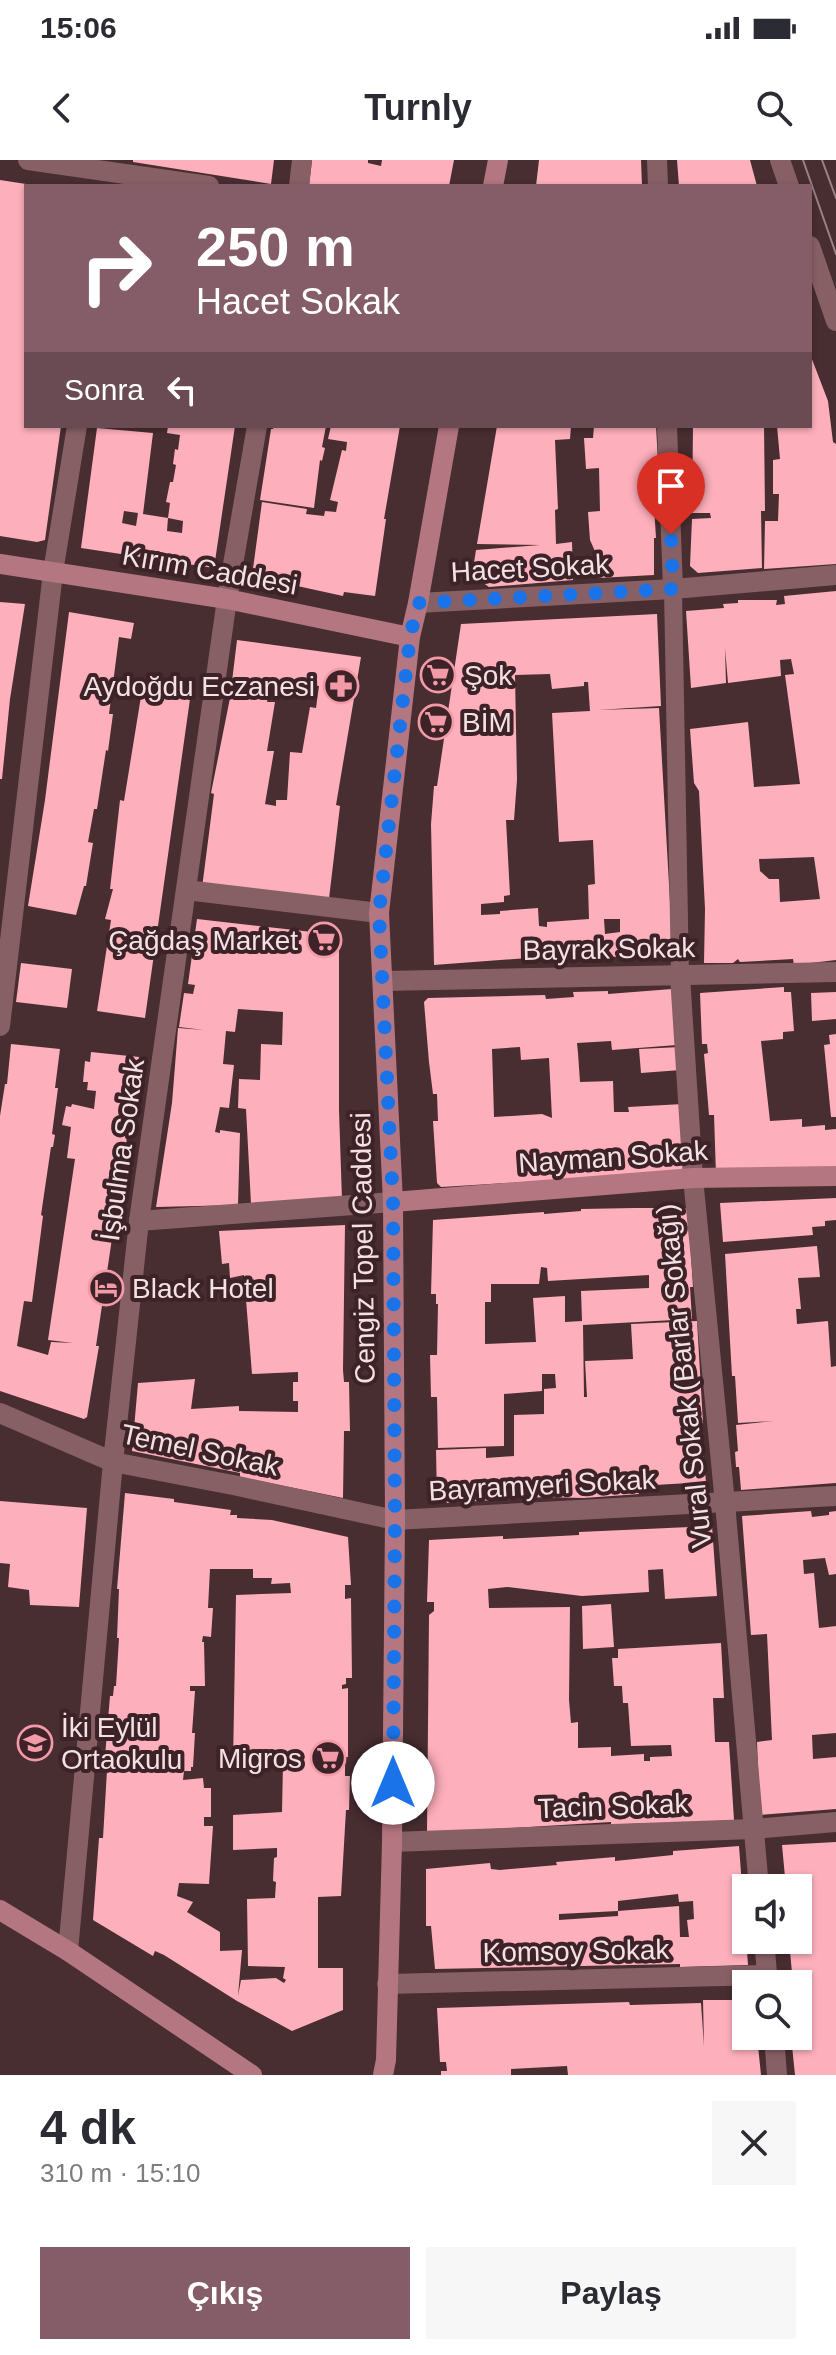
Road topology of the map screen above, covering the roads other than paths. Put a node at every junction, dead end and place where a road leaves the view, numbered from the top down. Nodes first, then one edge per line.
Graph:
1 (28, 160) edge
2 (302, 160) edge
3 (498, 160) edge
4 (657, 160) edge
5 (780, 160) edge
6 (119, 173) edge
7 (195, 184) edge
8 (299, 184) edge
9 (493, 184) edge
10 (658, 184) edge
11 (788, 184) edge
12 (812, 252) edge
13 (836, 321) edge
14 (77, 428) edge
15 (257, 428) edge
16 (449, 428) edge
17 (667, 428) edge
18 (0, 564) edge
19 (53, 572) junction
20 (836, 575) edge
21 (673, 589) junction
22 (227, 599) junction
23 (418, 603) junction
24 (410, 637) junction
25 (186, 890) junction
26 (379, 913) junction
27 (4, 969) edge
28 (836, 972) edge
29 (680, 976) junction
30 (383, 981) junction
31 (0, 1026) edge
32 (836, 1176) edge
33 (693, 1178) junction
34 (393, 1202) junction
35 (139, 1221) junction
36 (0, 1413) edge
37 (113, 1462) junction
38 (836, 1496) edge
39 (725, 1503) junction
40 (395, 1520) junction
41 (836, 1822) edge
42 (753, 1829) junction
43 (392, 1842) junction
44 (758, 1874) edge
45 (0, 1910) edge
46 (68, 1951) junction
47 (732, 1979) edge
48 (387, 1984) junction
49 (775, 2050) edge
50 (387, 2070) edge
51 (252, 2075) edge
52 (777, 2075) edge

1 - 6 street
2 - 8 street
3 - 9 main road
4 - 10 street
5 - 11 street
6 - 7 street
12 - 13 street
14 - 19 street
15 - 22 street, İşbulma Sokak
16 - 23 main road, Cengiz Topel Caddesi
17 - 21 street, Vural Sokak (Barlar Sokağı)
18 - 19 main road, Kırım Caddesi
19 - 22 main road, Kırım Caddesi
19 - 27 street
20 - 21 street, Hacet Sokak
21 - 23 street, Hacet Sokak
21 - 29 lane, Vural Sokak (Barlar Sokağı)
22 - 24 main road, Kırım Caddesi
22 - 25 street, İşbulma Sokak
23 - 24 main road, Cengiz Topel Caddesi
24 - 26 main road, Cengiz Topel Caddesi
25 - 26 street
25 - 35 street, İşbulma Sokak
26 - 30 main road, Cengiz Topel Caddesi
27 - 31 street
28 - 29 street, Bayrak Sokak
29 - 30 street, Bayrak Sokak
29 - 33 street, Vural Sokak (Barlar Sokağı)
30 - 34 main road, Cengiz Topel Caddesi
32 - 33 main road, Nayman Sokak
33 - 34 main road, Nayman Sokak
33 - 39 street, Vural Sokak (Barlar Sokağı)
34 - 35 street
34 - 40 main road, Cengiz Topel Caddesi
35 - 37 street, İşbulma Sokak
36 - 37 street, Temel Sokak
37 - 40 street, Temel Sokak
37 - 46 street, İşbulma Sokak
38 - 39 street, Bayramyeri Sokak
39 - 40 street, Bayramyeri Sokak
39 - 42 street, Vural Sokak (Barlar Sokağı)
40 - 43 main road, Cengiz Topel Caddesi
41 - 42 street, Tacin Sokak
42 - 43 street, Tacin Sokak
42 - 44 street, Vural Sokak (Barlar Sokağı)
43 - 48 main road, Cengiz Topel Caddesi
45 - 46 main road
46 - 51 main road
47 - 48 street, Komsoy Sokak
48 - 50 main road, Cengiz Topel Caddesi
49 - 52 street

